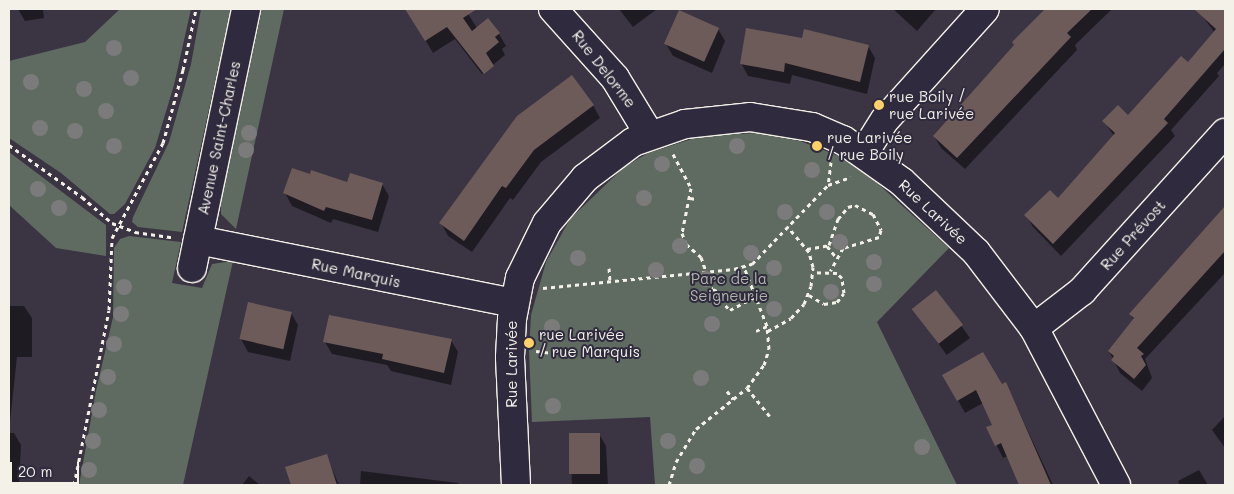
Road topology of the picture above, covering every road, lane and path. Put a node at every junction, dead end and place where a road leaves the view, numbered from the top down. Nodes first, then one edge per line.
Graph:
1 (196, 9) edge
2 (246, 9) edge
3 (553, 9) edge
4 (985, 9) edge
5 (1225, 133) edge
6 (649, 134) junction
7 (9, 145) edge
8 (671, 152) dead end
9 (831, 152) dead end
10 (859, 164) junction
11 (828, 185) junction
12 (690, 198) junction
13 (696, 199) dead end
14 (119, 226) junction
15 (788, 227) junction
16 (190, 239) junction
17 (826, 246) junction
18 (807, 249) junction
19 (836, 257) junction
20 (744, 267) junction
21 (192, 268) dead end
22 (609, 268) dead end
23 (830, 271) junction
24 (707, 272) junction
25 (813, 272) junction
26 (610, 281) junction
27 (712, 289) junction
28 (720, 293) dead end
29 (809, 295) junction
30 (526, 296) junction
31 (754, 297) junction
32 (767, 326) junction
33 (1034, 328) junction
34 (756, 331) dead end
35 (768, 331) junction
36 (529, 351) dead end
37 (567, 355) dead end
38 (747, 388) junction
39 (727, 391) dead end
40 (733, 399) junction
41 (770, 416) dead end
42 (74, 485) edge
43 (516, 485) edge
44 (669, 485) edge
45 (1116, 485) edge

1 - 14 path
2 - 16 street, Avenue Saint-Charles
3 - 6 street, Rue Delorme
4 - 10 street
5 - 33 street, Rue Prévost
6 - 10 street, Rue Larivée
6 - 30 street, Rue Larivée
7 - 14 path
8 - 12 path
9 - 11 path
10 - 11 path
10 - 33 street, Rue Larivée
11 - 15 path
12 - 13 path
12 - 24 path
14 - 16 path
14 - 42 path
15 - 18 path
15 - 20 path
16 - 21 street, Avenue Saint-Charles
16 - 30 street, Rue Marquis
17 - 18 path
17 - 19 path
17 - 19 path
18 - 25 path
19 - 23 path
20 - 24 path
20 - 31 path
22 - 26 path
23 - 25 path
23 - 29 path
24 - 26 path
24 - 27 path
25 - 29 path
26 - 30 path
27 - 28 path
27 - 31 path
29 - 35 path
30 - 43 street, Rue Larivée
31 - 32 path
32 - 34 path
32 - 35 path
33 - 45 street, Rue Larivée
35 - 38 path
36 - 37 path
38 - 40 path
38 - 41 path
39 - 40 path
40 - 44 path

